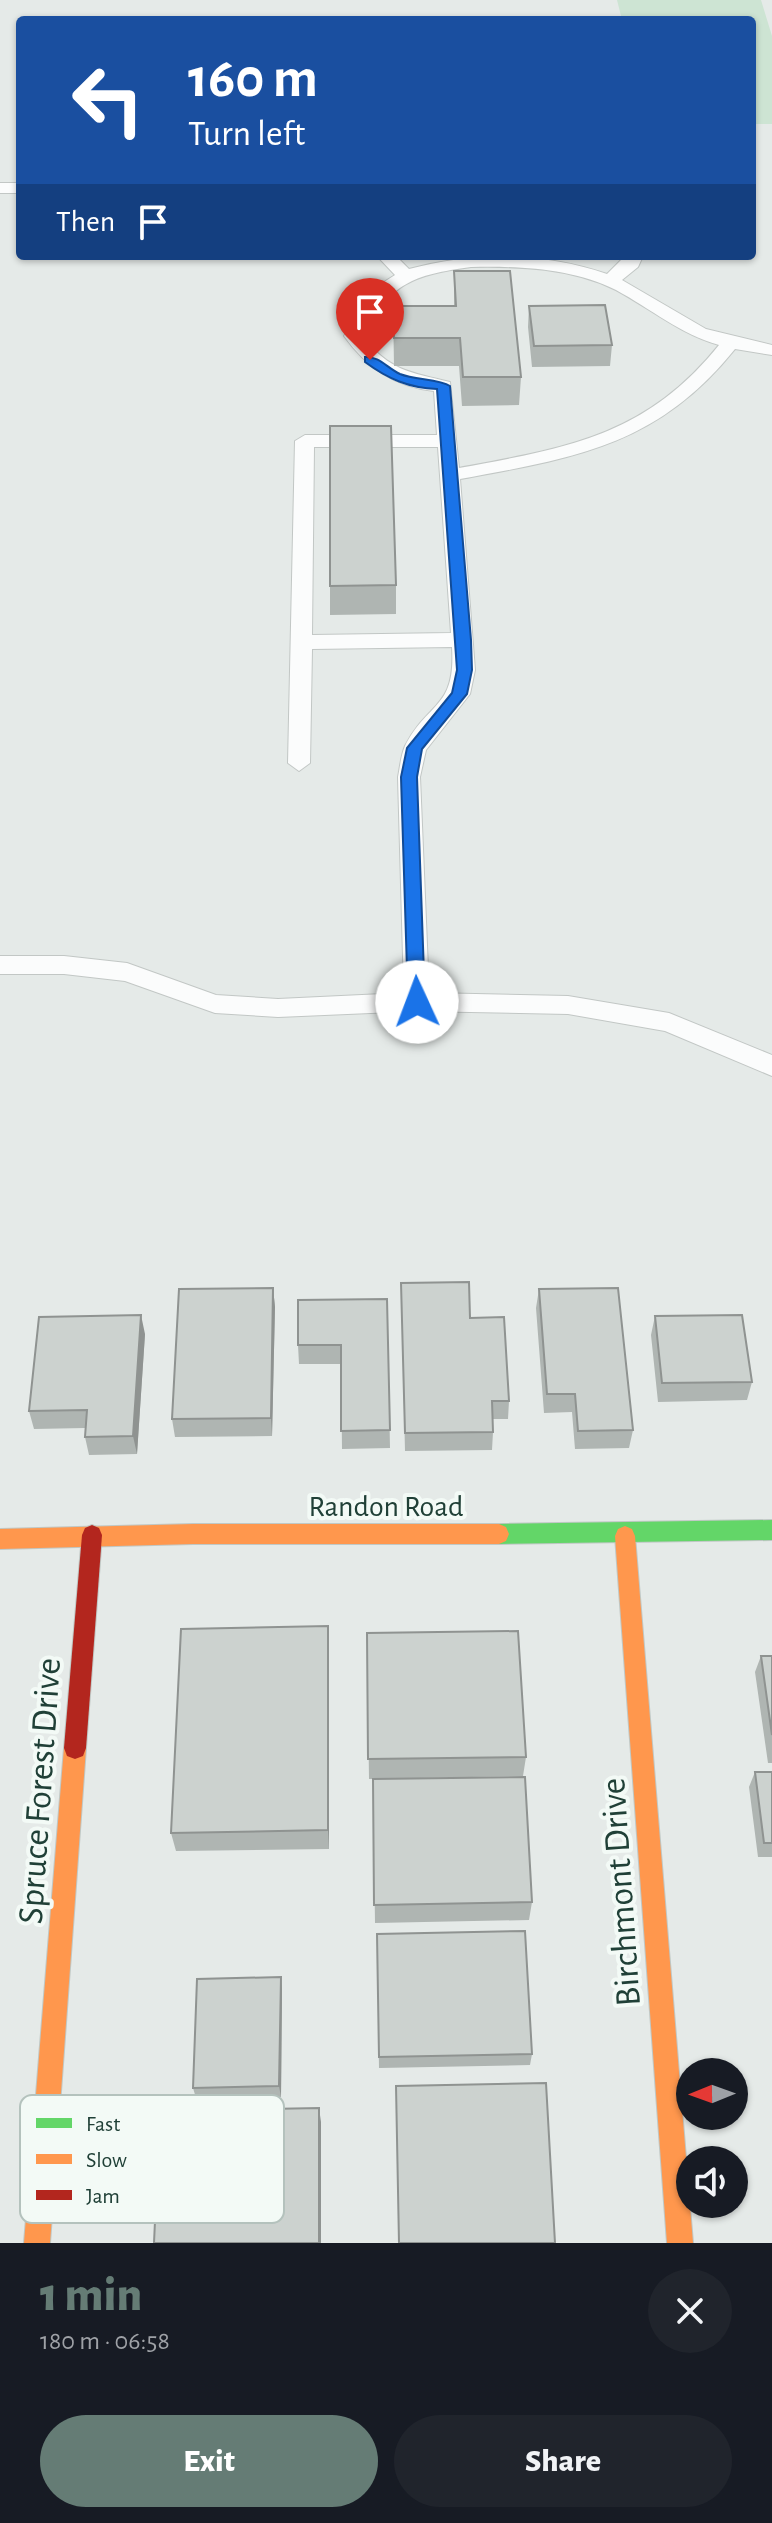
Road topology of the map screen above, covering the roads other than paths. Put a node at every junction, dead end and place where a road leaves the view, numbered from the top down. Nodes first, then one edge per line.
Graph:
1 (390, 260) edge
2 (633, 260) edge
3 (407, 277) junction
4 (610, 281) junction
5 (730, 343) junction
6 (772, 350) edge
7 (447, 441) junction
8 (450, 475) junction
9 (464, 640) junction
10 (301, 642) junction
11 (299, 763) dead end
12 (0, 965) edge
13 (417, 1002) junction
14 (772, 1066) edge
15 (772, 1530) edge
16 (92, 1535) junction
17 (625, 1536) junction
18 (0, 1539) edge
19 (48, 2095) edge
20 (39, 2223) edge
21 (37, 2243) edge
22 (680, 2243) edge

1 - 3 lane
2 - 4 lane
3 - 4 lane
3 - 7 lane
4 - 5 lane
5 - 6 lane
5 - 8 lane
7 - 8 lane
7 - 10 lane
8 - 9 lane
9 - 10 lane
9 - 13 lane
10 - 11 lane
12 - 13 lane
13 - 14 lane
15 - 17 street, Randon Road
16 - 17 street, Randon Road
16 - 18 street, Randon Road
16 - 19 street, Spruce Forest Drive
17 - 22 street, Birchmont Drive
20 - 21 street, Spruce Forest Drive

